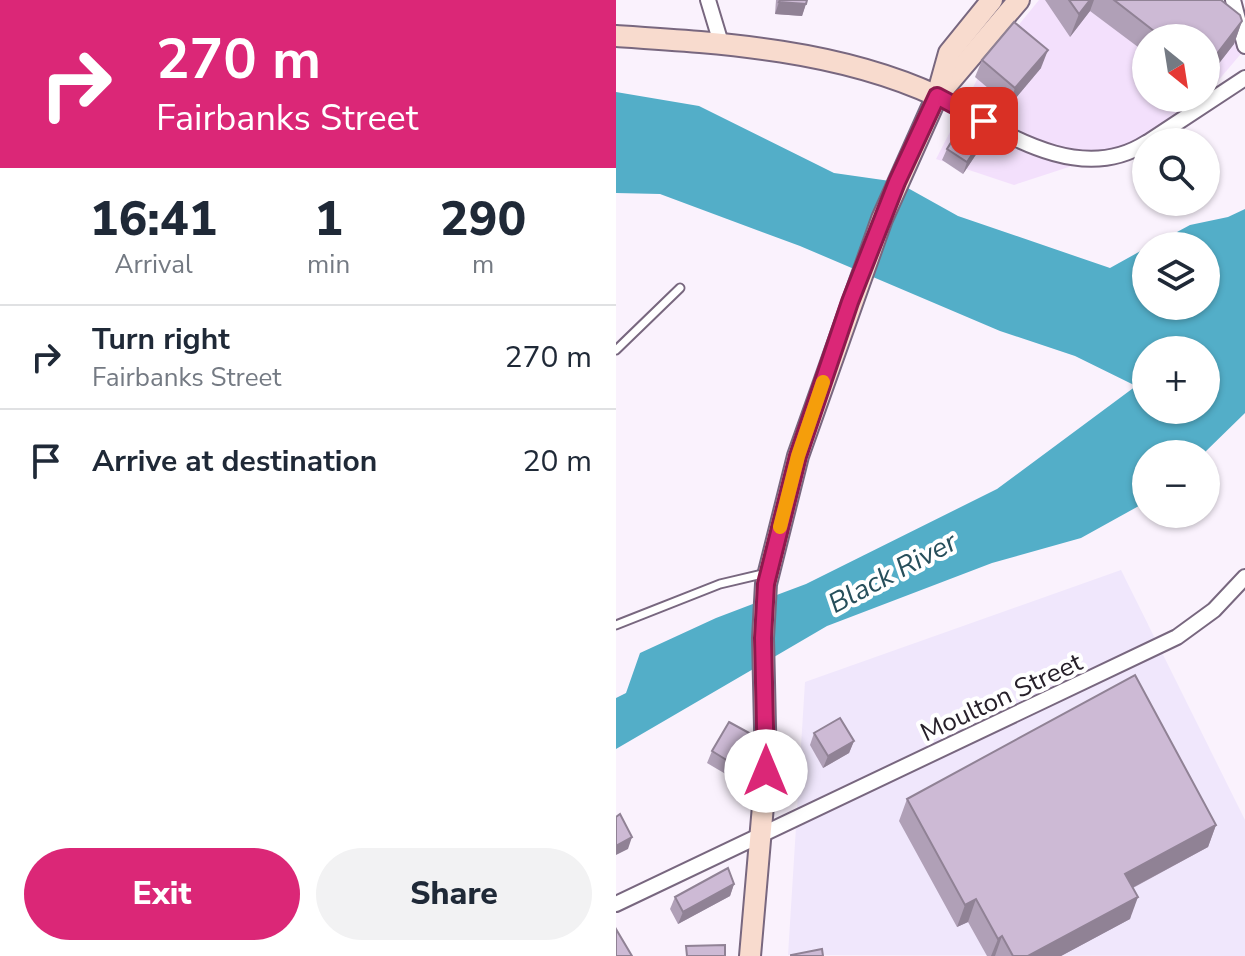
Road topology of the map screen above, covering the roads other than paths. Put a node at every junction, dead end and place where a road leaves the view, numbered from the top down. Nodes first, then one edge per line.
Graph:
1 (708, 0) edge
2 (992, 0) edge
3 (1019, 0) edge
4 (1233, 0) edge
5 (616, 36) edge
6 (721, 43) junction
7 (1245, 46) edge
8 (1245, 78) edge
9 (937, 96) junction
10 (1170, 128) edge
11 (1132, 152) edge
12 (680, 288) dead end
13 (616, 350) edge
14 (1245, 577) edge
15 (767, 578) junction
16 (616, 625) edge
17 (762, 837) junction
18 (616, 904) edge
19 (750, 956) edge

1 - 6 street
2 - 9 main road
3 - 9 main road
4 - 7 street
5 - 6 main road
6 - 9 main road
8 - 10 street
9 - 11 street
9 - 15 main road
12 - 13 lane
14 - 17 street, Moulton Street
15 - 16 lane
15 - 17 main road
17 - 18 street, Moulton Street
17 - 19 main road

